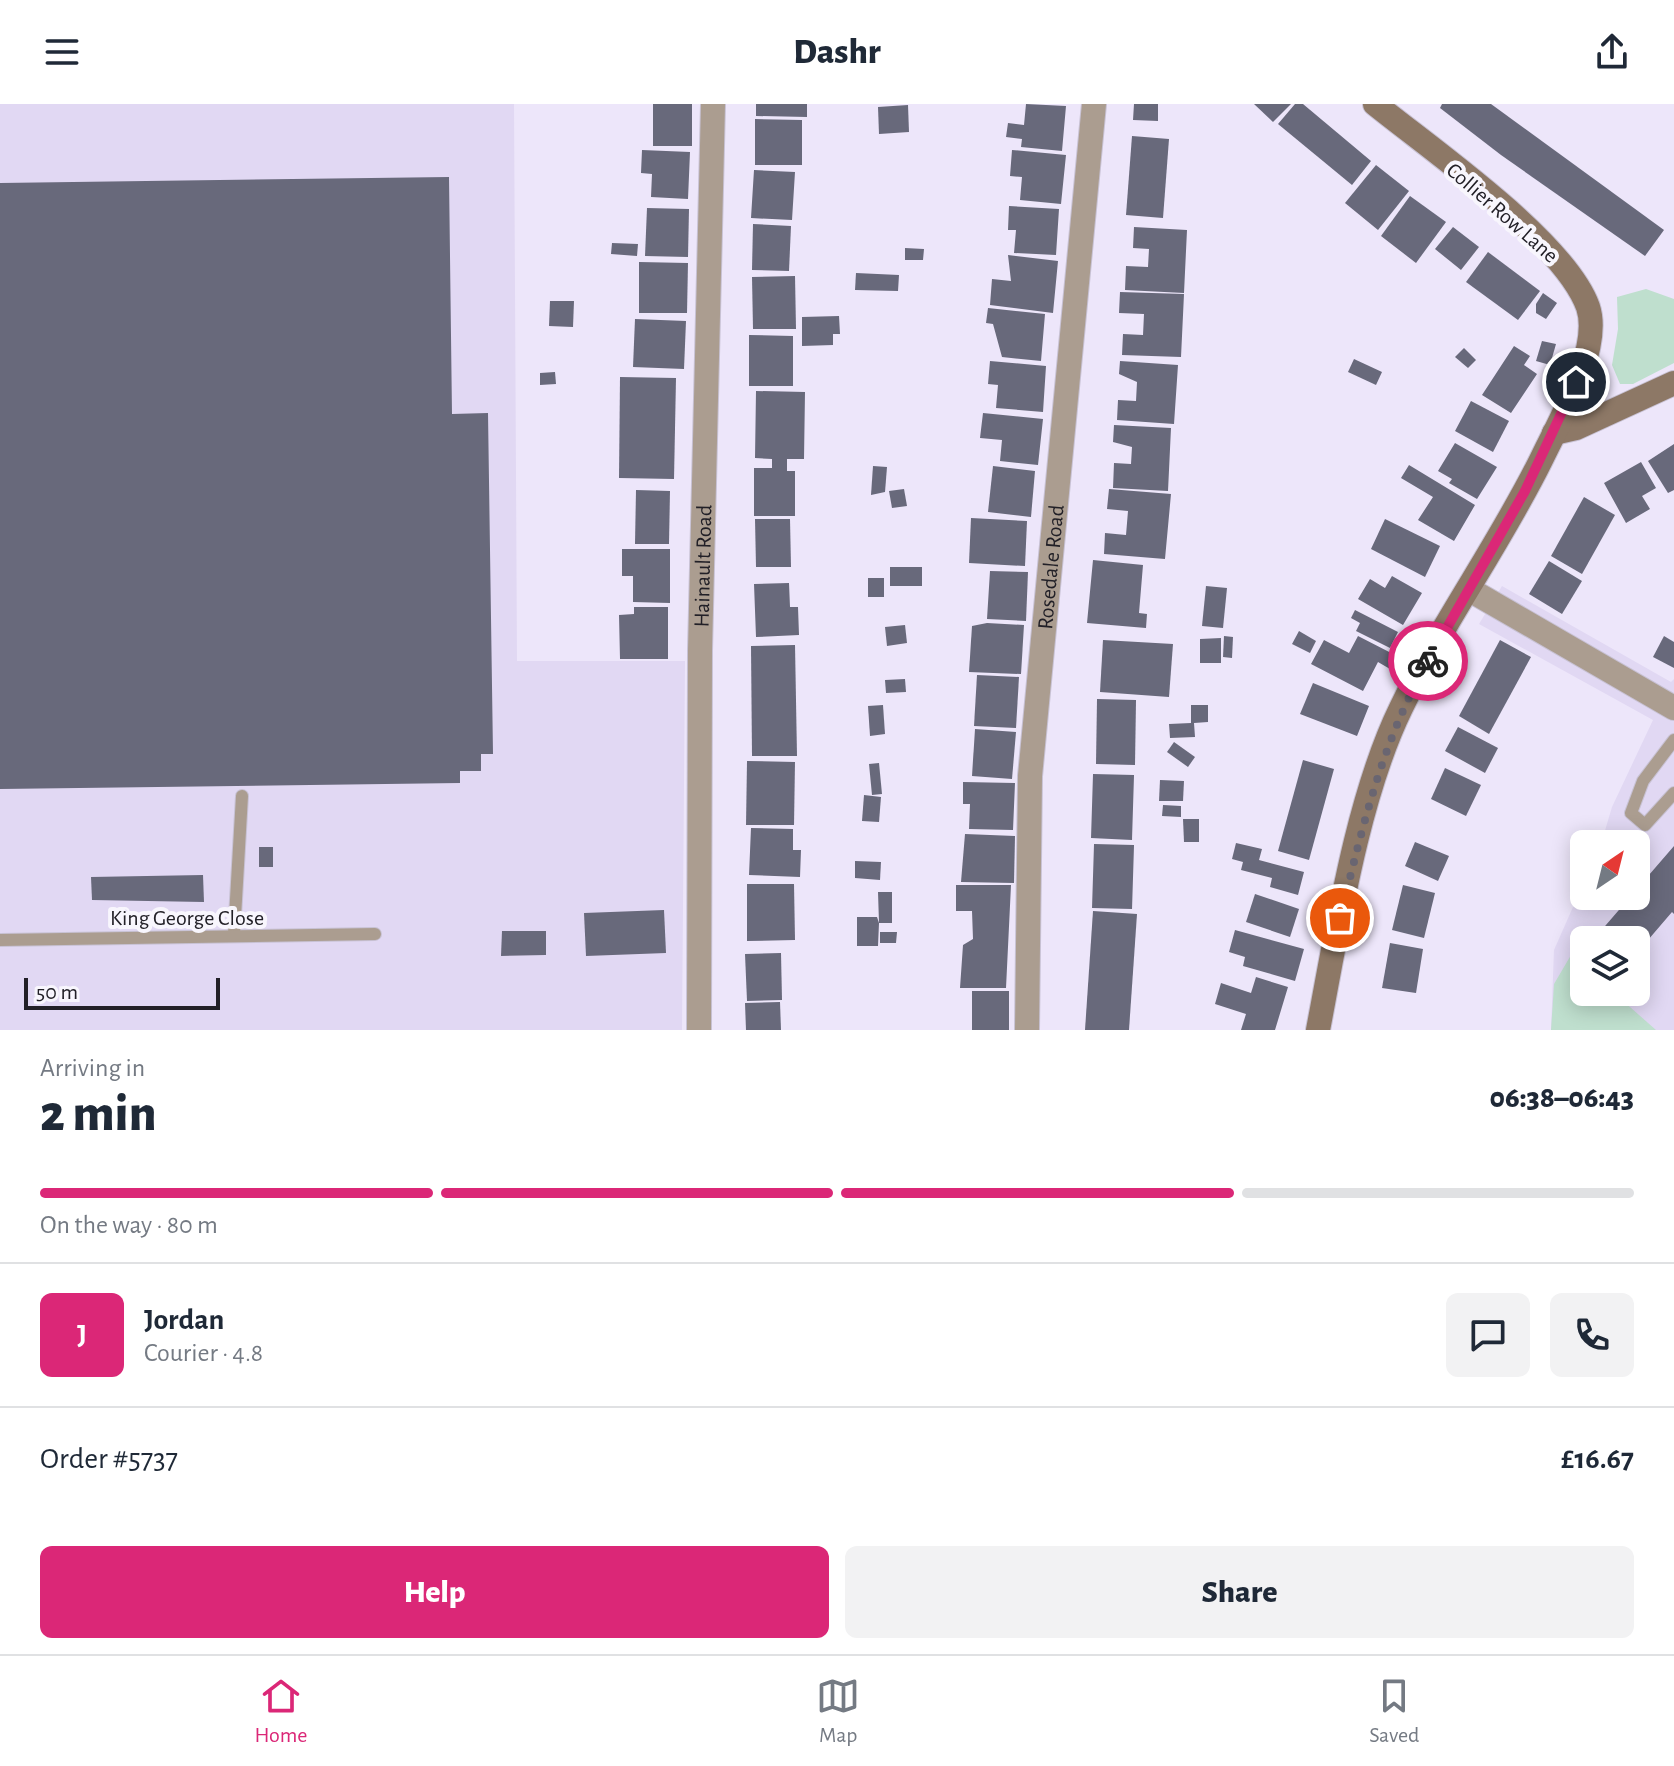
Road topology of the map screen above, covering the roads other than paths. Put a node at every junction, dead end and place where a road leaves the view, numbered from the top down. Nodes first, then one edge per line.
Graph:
1 (713, 104) edge
2 (1094, 104) edge
3 (1375, 104) edge
4 (1674, 383) edge
5 (1554, 433) junction
6 (1470, 590) junction
7 (1674, 708) edge
8 (1674, 740) edge
9 (1674, 793) edge
10 (242, 796) dead end
11 (234, 934) junction
12 (375, 934) dead end
13 (0, 940) edge
14 (699, 1030) edge
15 (1027, 1030) edge
16 (1318, 1030) edge

1 - 14 street, Hainault Road
2 - 15 street, Rosedale Road
3 - 5 main road, Collier Row Lane
4 - 5 main road
5 - 6 main road, Collier Row Lane
6 - 7 street
6 - 16 main road, Collier Row Lane
8 - 9 lane
10 - 11 lane
11 - 12 lane, King George Close
11 - 13 lane, King George Close

